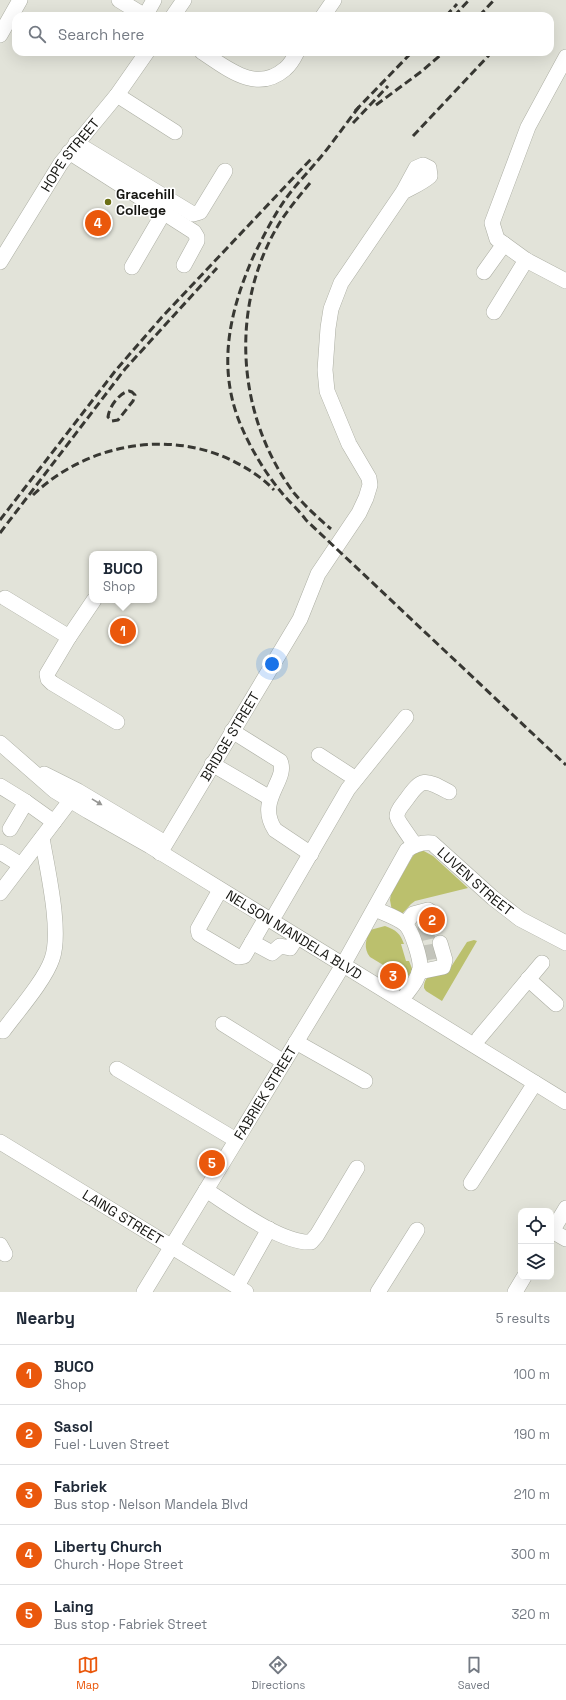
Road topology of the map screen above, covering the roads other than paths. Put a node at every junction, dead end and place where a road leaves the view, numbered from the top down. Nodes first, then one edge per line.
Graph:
1 (20, 0) edge
2 (154, 0) edge
3 (184, 0) edge
4 (334, 0) edge
5 (122, 1) edge
6 (13, 12) edge
7 (139, 12) edge
8 (147, 12) edge
9 (176, 12) edge
10 (326, 12) edge
11 (12, 14) edge
12 (0, 36) edge
13 (144, 56) edge
14 (208, 56) edge
15 (295, 56) edge
16 (566, 57) edge
17 (117, 95) junction
18 (175, 132) dead end
19 (73, 147) junction
20 (225, 172) dead end
21 (403, 192) dead end
22 (164, 212) junction
23 (504, 244) junction
24 (526, 260) junction
25 (0, 262) edge
26 (184, 265) dead end
27 (132, 267) dead end
28 (484, 272) dead end
29 (566, 281) edge
30 (494, 312) dead end
31 (5, 598) dead end
32 (92, 603) edge
33 (69, 637) junction
34 (406, 717) dead end
35 (117, 722) dead end
36 (232, 731) junction
37 (0, 743) edge
38 (319, 755) dead end
39 (212, 764) junction
40 (356, 778) junction
41 (0, 786) edge
42 (449, 792) dead end
43 (74, 796) junction
44 (270, 798) junction
45 (26, 802) junction
46 (54, 822) junction
47 (10, 829) dead end
48 (42, 838) junction
49 (414, 845) junction
50 (163, 848) junction
51 (0, 852) edge
52 (312, 854) junction
53 (21, 865) junction
54 (220, 890) junction
55 (0, 894) edge
56 (375, 909) junction
57 (271, 915) junction
58 (297, 937) junction
59 (252, 942) junction
60 (566, 943) edge
61 (345, 960) junction
62 (542, 963) dead end
63 (528, 979) junction
64 (407, 994) junction
65 (556, 1004) dead end
66 (223, 1024) dead end
67 (3, 1031) dead end
68 (479, 1038) junction
69 (296, 1042) junction
70 (284, 1062) junction
71 (117, 1069) dead end
72 (365, 1081) dead end
73 (535, 1083) junction
74 (566, 1091) edge
75 (566, 1102) edge
76 (236, 1140) junction
77 (0, 1142) edge
78 (357, 1168) dead end
79 (471, 1183) dead end
80 (206, 1190) junction
81 (566, 1208) edge
82 (269, 1229) junction
83 (554, 1229) edge
84 (417, 1230) dead end
85 (554, 1233) edge
86 (566, 1239) edge
87 (172, 1246) junction
88 (522, 1280) edge
89 (242, 1289) edge
90 (144, 1292) edge
91 (378, 1292) edge
92 (515, 1292) edge

1 - 6 street
2 - 8 street
3 - 9 street
4 - 10 street
5 - 7 street
11 - 12 street
13 - 17 street, HOPE STREET
14 - 15 street
16 - 23 street
17 - 18 street
17 - 19 street, HOPE STREET
19 - 20 street
19 - 22 street
19 - 25 street, HOPE STREET
21 - 36 street, BRIDGE STREET
22 - 26 street
22 - 27 street
23 - 24 street
23 - 28 street
24 - 29 street
24 - 30 street
31 - 33 street
32 - 33 street
33 - 35 street
34 - 40 street
36 - 39 street, BRIDGE STREET
36 - 44 street
37 - 43 street, NELSON MANDELA BLVD
38 - 40 street
39 - 44 street
39 - 50 street, BRIDGE STREET
40 - 52 street
41 - 45 street
42 - 49 street
43 - 46 street
43 - 50 street, NELSON MANDELA BLVD
44 - 52 street
45 - 46 street
45 - 47 street
46 - 48 street
48 - 53 street
48 - 67 street
49 - 56 street
49 - 60 street, LUVEN STREET
50 - 54 street, NELSON MANDELA BLVD
50 - 57 street, NELSON MANDELA BLVD
51 - 53 street
52 - 57 street
53 - 55 street
54 - 57 street, NELSON MANDELA BLVD
54 - 59 street
56 - 61 street
56 - 64 street
57 - 58 street, NELSON MANDELA BLVD
57 - 59 street
57 - 61 street, NELSON MANDELA BLVD
58 - 59 street
58 - 61 street, NELSON MANDELA BLVD
61 - 64 street, NELSON MANDELA BLVD
61 - 69 street, FABRIEK STREET
61 - 73 street, NELSON MANDELA BLVD
62 - 63 street
63 - 65 street
63 - 68 street
64 - 68 street, NELSON MANDELA BLVD
66 - 70 street
68 - 74 street, NELSON MANDELA BLVD
69 - 70 street, FABRIEK STREET
69 - 72 street
70 - 76 street, FABRIEK STREET
71 - 76 street
73 - 75 street, NELSON MANDELA BLVD
73 - 79 street
76 - 80 street, FABRIEK STREET
77 - 87 street, LAING STREET
78 - 82 street
80 - 82 street
80 - 87 street, FABRIEK STREET
81 - 83 street
82 - 89 street
84 - 91 street
85 - 86 street
87 - 89 street, LAING STREET
87 - 90 street, FABRIEK STREET
88 - 92 street

